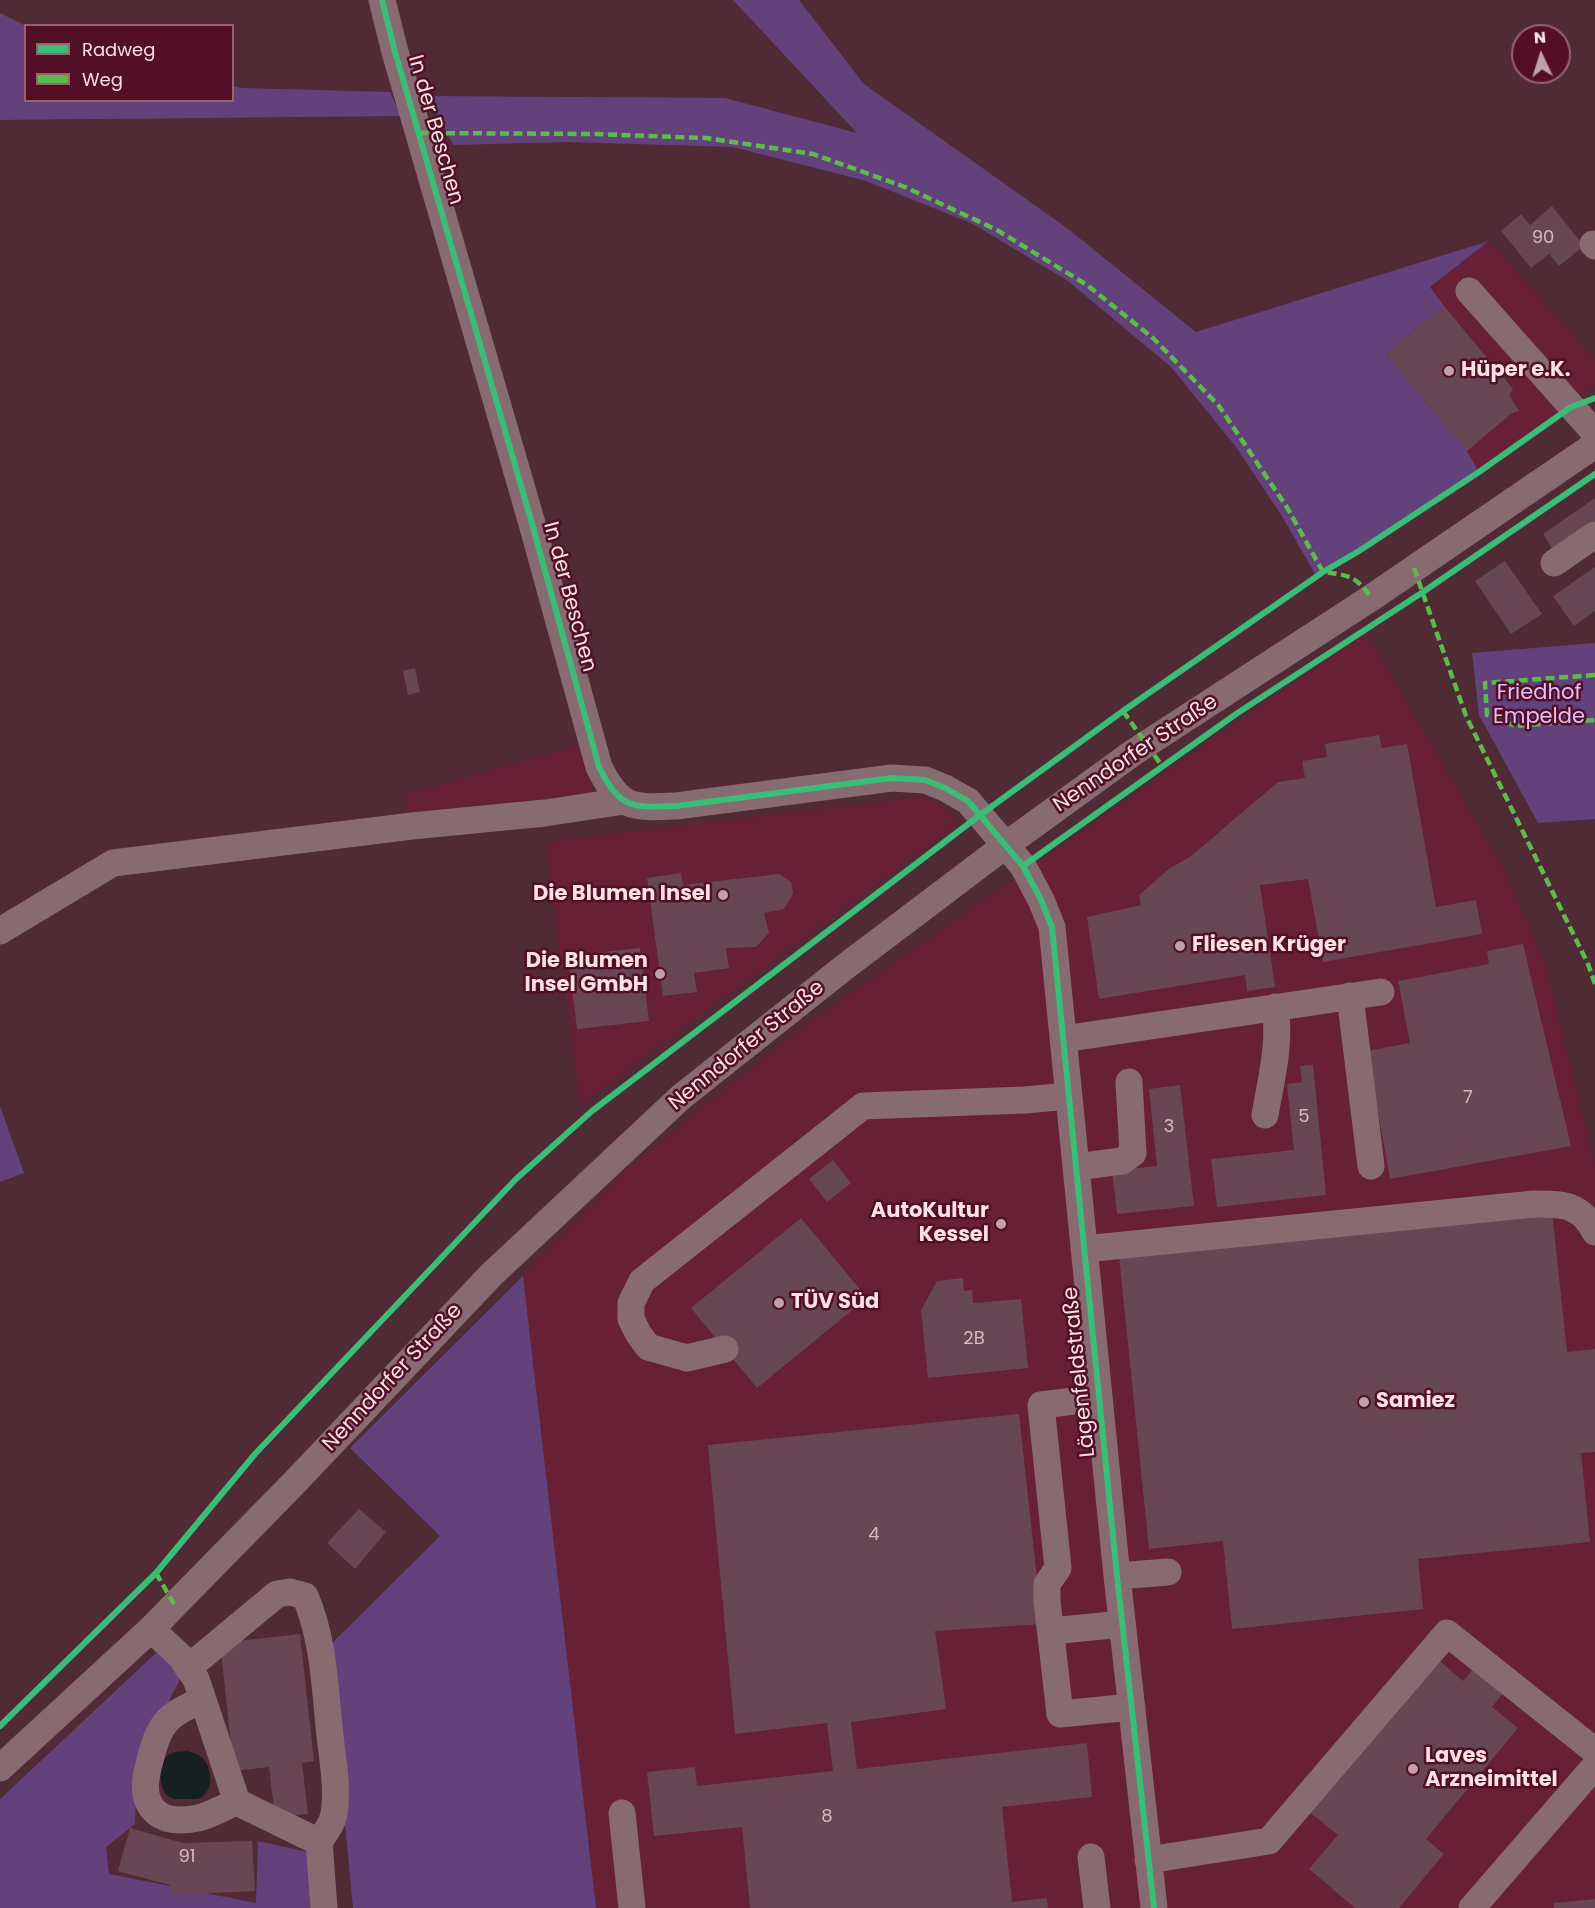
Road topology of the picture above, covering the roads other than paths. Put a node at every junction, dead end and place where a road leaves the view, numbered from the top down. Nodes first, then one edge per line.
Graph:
1 (382, 0) edge
2 (1469, 291) dead end
3 (1595, 433) edge
4 (1595, 445) edge
5 (1595, 535) edge
6 (1554, 563) dead end
7 (624, 801) junction
8 (1006, 845) junction
9 (0, 931) edge
10 (1381, 992) dead end
11 (1350, 996) junction
12 (1275, 1007) junction
13 (1064, 1039) junction
14 (1129, 1082) dead end
15 (1068, 1096) junction
16 (1264, 1115) dead end
17 (1371, 1166) dead end
18 (1076, 1167) junction
19 (1595, 1232) edge
20 (1084, 1249) junction
21 (725, 1349) dead end
22 (1099, 1398) junction
23 (1168, 1572) dead end
24 (1116, 1576) junction
25 (1122, 1624) junction
26 (151, 1629) junction
27 (1052, 1631) junction
28 (188, 1668) junction
29 (203, 1700) junction
30 (1132, 1707) junction
31 (1595, 1751) edge
32 (1595, 1766) edge
33 (0, 1768) edge
34 (237, 1802) junction
35 (622, 1813) dead end
36 (319, 1842) junction
37 (1091, 1857) dead end
38 (1148, 1860) junction
39 (324, 1908) edge
40 (632, 1908) edge
41 (1097, 1908) edge
42 (1154, 1908) edge
43 (1472, 1908) edge

1 - 7 street, In der Beschen
2 - 3 street
4 - 8 street, Nenndorfer Straße
5 - 6 street
7 - 8 street
7 - 9 street
8 - 13 street, Lägenfeldstraße
8 - 26 street, Nenndorfer Straße
10 - 11 street
11 - 12 street
11 - 17 street
12 - 13 street
12 - 16 street
13 - 15 street, Lägenfeldstraße
14 - 18 street
15 - 18 street, Lägenfeldstraße
15 - 21 street
18 - 20 street, Lägenfeldstraße
19 - 20 street
20 - 22 street, Lägenfeldstraße
22 - 24 street, Lägenfeldstraße
22 - 27 street
23 - 24 street
24 - 25 street, Lägenfeldstraße
25 - 27 street
25 - 30 street, Lägenfeldstraße
26 - 28 street
26 - 33 street, Nenndorfer Straße
27 - 30 street
28 - 29 street
28 - 36 street
29 - 34 street
29 - 34 street
30 - 38 street, Lägenfeldstraße
31 - 38 street
32 - 43 street
34 - 36 street
35 - 40 street
36 - 39 street
37 - 41 street
38 - 42 street, Lägenfeldstraße

